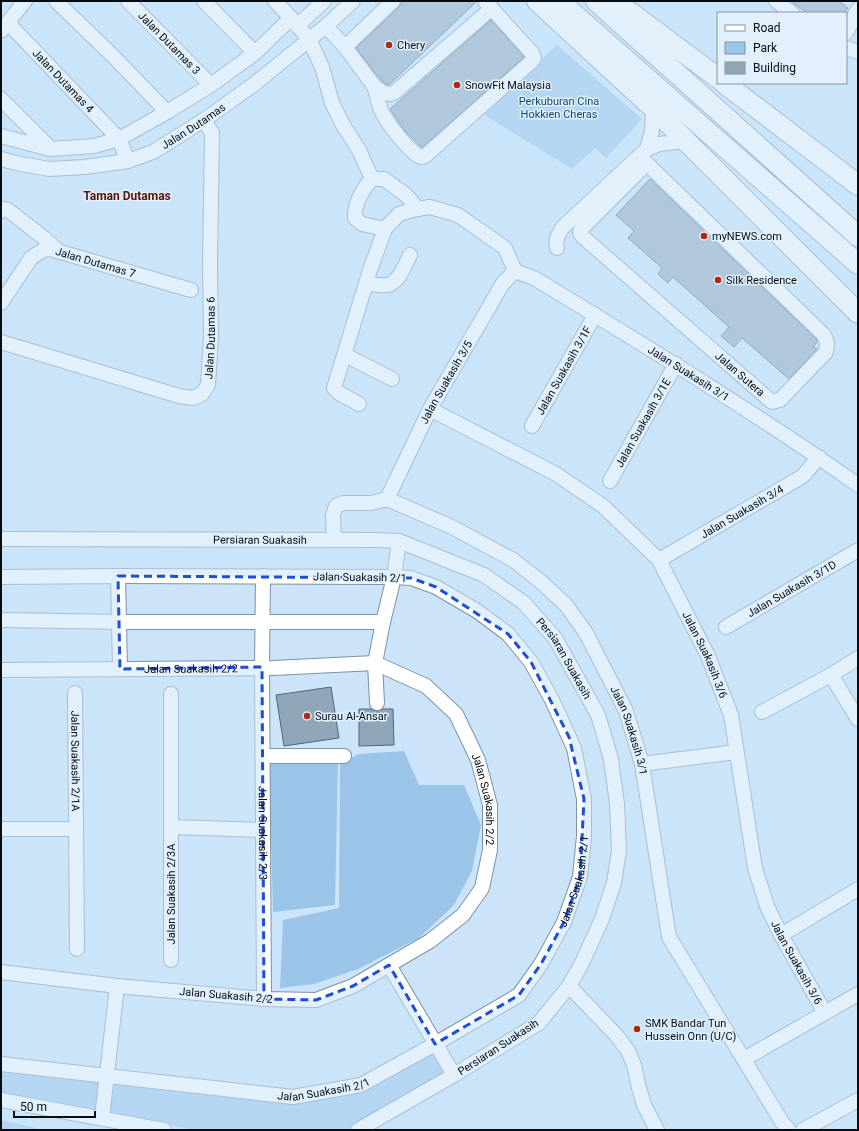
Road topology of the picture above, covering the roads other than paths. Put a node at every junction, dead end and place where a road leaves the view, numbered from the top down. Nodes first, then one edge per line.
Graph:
1 (25, 1) edge
2 (56, 1) edge
3 (128, 1) edge
4 (204, 1) edge
5 (275, 1) edge
6 (324, 1) edge
7 (353, 1) edge
8 (393, 1) edge
9 (537, 1) edge
10 (559, 1) edge
11 (596, 1) edge
12 (611, 1) edge
13 (776, 1) edge
14 (488, 4) edge
15 (858, 9) edge
16 (791, 12) edge
17 (294, 22) junction
18 (326, 26) junction
19 (4, 27) edge
20 (847, 31) edge
21 (309, 40) junction
22 (345, 47) junction
23 (847, 48) edge
24 (858, 52) edge
25 (255, 53) junction
26 (717, 77) edge
27 (725, 84) edge
28 (211, 85) junction
29 (374, 86) junction
30 (1, 99) edge
31 (653, 108) junction
32 (167, 112) junction
33 (204, 120) junction
34 (1, 136) edge
35 (119, 139) junction
36 (686, 141) junction
37 (50, 148) junction
38 (644, 156) junction
39 (1, 159) edge
40 (128, 160) junction
41 (372, 179) junction
42 (858, 185) edge
43 (418, 209) junction
44 (1, 211) edge
45 (385, 229) junction
46 (858, 236) edge
47 (558, 248) dead end
48 (58, 251) junction
49 (410, 255) dead end
50 (858, 264) edge
51 (515, 271) junction
52 (367, 284) junction
53 (191, 290) dead end
54 (1, 303) edge
55 (858, 313) edge
56 (595, 315) junction
57 (1, 342) edge
58 (345, 355) junction
59 (676, 364) junction
60 (392, 379) dead end
61 (359, 404) dead end
62 (430, 409) junction
63 (532, 426) dead end
64 (819, 457) junction
65 (610, 481) dead end
66 (858, 485) edge
67 (387, 499) junction
68 (1, 539) edge
69 (334, 540) junction
70 (399, 541) junction
71 (858, 550) edge
72 (659, 560) junction
73 (118, 576) junction
74 (263, 576) junction
75 (1, 577) edge
76 (394, 577) junction
77 (1, 620) edge
78 (119, 622) junction
79 (263, 622) junction
80 (383, 622) junction
81 (726, 627) dead end
82 (858, 658) edge
83 (375, 663) junction
84 (262, 667) junction
85 (120, 669) junction
86 (1, 670) edge
87 (831, 675) junction
88 (75, 693) dead end
89 (171, 694) dead end
90 (377, 703) dead end
91 (762, 712) dead end
92 (858, 719) edge
93 (736, 752) junction
94 (263, 756) junction
95 (344, 756) dead end
96 (642, 764) junction
97 (171, 827) junction
98 (1, 829) edge
99 (76, 829) junction
100 (262, 830) junction
101 (858, 889) edge
102 (781, 935) junction
103 (76, 949) dead end
104 (171, 960) dead end
105 (389, 965) junction
106 (1, 972) edge
107 (117, 986) junction
108 (569, 986) junction
109 (858, 994) edge
110 (264, 999) junction
111 (825, 1013) junction
112 (435, 1044) junction
113 (744, 1059) junction
114 (1, 1064) edge
115 (454, 1075) junction
116 (107, 1076) junction
117 (1, 1100) edge
118 (858, 1100) edge
119 (102, 1118) junction
120 (164, 1130) edge
121 (358, 1130) edge
122 (656, 1130) edge
123 (789, 1130) edge
124 (803, 1130) edge

1 - 19 street
2 - 32 street
3 - 28 street, Jalan Dutamas 3
4 - 25 street
5 - 17 street
6 - 17 street
7 - 18 street, Jalan Dutamas
8 - 22 street
9 - 31 highway
10 - 50 highway
11 - 46 highway
12 - 26 highway
13 - 16 street
14 - 29 street
14 - 29 street
15 - 20 street
17 - 21 street
17 - 25 street
18 - 21 street, Jalan Dutamas
18 - 22 street
19 - 35 street, Jalan Dutamas 4
21 - 33 street, Jalan Dutamas
21 - 41 street
22 - 29 street
23 - 24 street
25 - 28 street
27 - 42 highway
28 - 32 street
30 - 37 street
31 - 36 highway
31 - 38 street
32 - 35 street
33 - 40 street, Jalan Dutamas
33 - 57 street, Jalan Dutamas 6
34 - 37 street
35 - 37 street
35 - 40 street
36 - 38 street, Jalan Sutera
36 - 55 highway
38 - 38 street, Jalan Sutera
38 - 47 street
39 - 40 street, Jalan Dutamas
41 - 43 street
41 - 45 street
43 - 45 street
43 - 51 street
44 - 48 street
45 - 52 street
48 - 53 street, Jalan Dutamas 7
48 - 54 street, Jalan Dutamas 7
49 - 52 street
51 - 56 street, Jalan Suakasih 3/1
51 - 62 street, Jalan Suakasih 3/5
52 - 58 street
56 - 59 street, Jalan Suakasih 3/1
56 - 63 street, Jalan Suakasih 3/1F
58 - 60 street
58 - 61 street
59 - 64 street, Jalan Suakasih 3/1
59 - 65 street, Jalan Suakasih 3/1E
62 - 67 street, Jalan Suakasih 3/5
62 - 72 street, Jalan Suakasih 3/6
64 - 66 street, Jalan Suakasih 3/1
64 - 72 street, Jalan Suakasih 3/4
67 - 69 street
67 - 96 street, Jalan Suakasih 3/1
68 - 69 street, Persiaran Suakasih
69 - 70 street, Persiaran Suakasih
70 - 76 street
70 - 108 street, Persiaran Suakasih
71 - 81 street, Jalan Suakasih 3/1D
72 - 93 street, Jalan Suakasih 3/6
73 - 74 street, Jalan Suakasih 2/1
73 - 75 street, Jalan Suakasih 2/1
73 - 78 street
74 - 76 street, Jalan Suakasih 2/1
74 - 79 street, Jalan Suakasih 2/3
76 - 80 street
76 - 112 street, Jalan Suakasih 2/1
77 - 78 street
78 - 79 street
78 - 85 street
79 - 80 street
79 - 84 street, Jalan Suakasih 2/3
80 - 83 street
82 - 87 street
83 - 84 street, Jalan Suakasih 2/2
83 - 90 street
83 - 105 street, Jalan Suakasih 2/2
84 - 85 street, Jalan Suakasih 2/2
84 - 94 street, Jalan Suakasih 2/3
85 - 86 street, Jalan Suakasih 2/2
87 - 91 street
87 - 92 street
88 - 99 street, Jalan Suakasih 2/1A
89 - 97 street, Jalan Suakasih 2/3A
93 - 96 street
93 - 102 street, Jalan Suakasih 3/6
94 - 95 street
94 - 100 street, Jalan Suakasih 2/3
96 - 113 street, Jalan Suakasih 3/1
97 - 100 street
97 - 104 street, Jalan Suakasih 2/3A
98 - 99 street
99 - 103 street, Jalan Suakasih 2/1A
100 - 110 street, Jalan Suakasih 2/3
101 - 102 street
102 - 111 street, Jalan Suakasih 3/6
105 - 110 street, Jalan Suakasih 2/2
105 - 112 street
106 - 107 street, Jalan Suakasih 2/2
107 - 110 street, Jalan Suakasih 2/2
107 - 116 street
108 - 115 street, Persiaran Suakasih
108 - 122 street
109 - 111 street
111 - 113 street
112 - 115 street
112 - 116 street, Jalan Suakasih 2/1
113 - 123 street, Jalan Suakasih 3/1
114 - 116 street, Jalan Suakasih 2/1
115 - 121 street, Persiaran Suakasih
116 - 119 street
117 - 119 street
118 - 124 street
119 - 120 street

